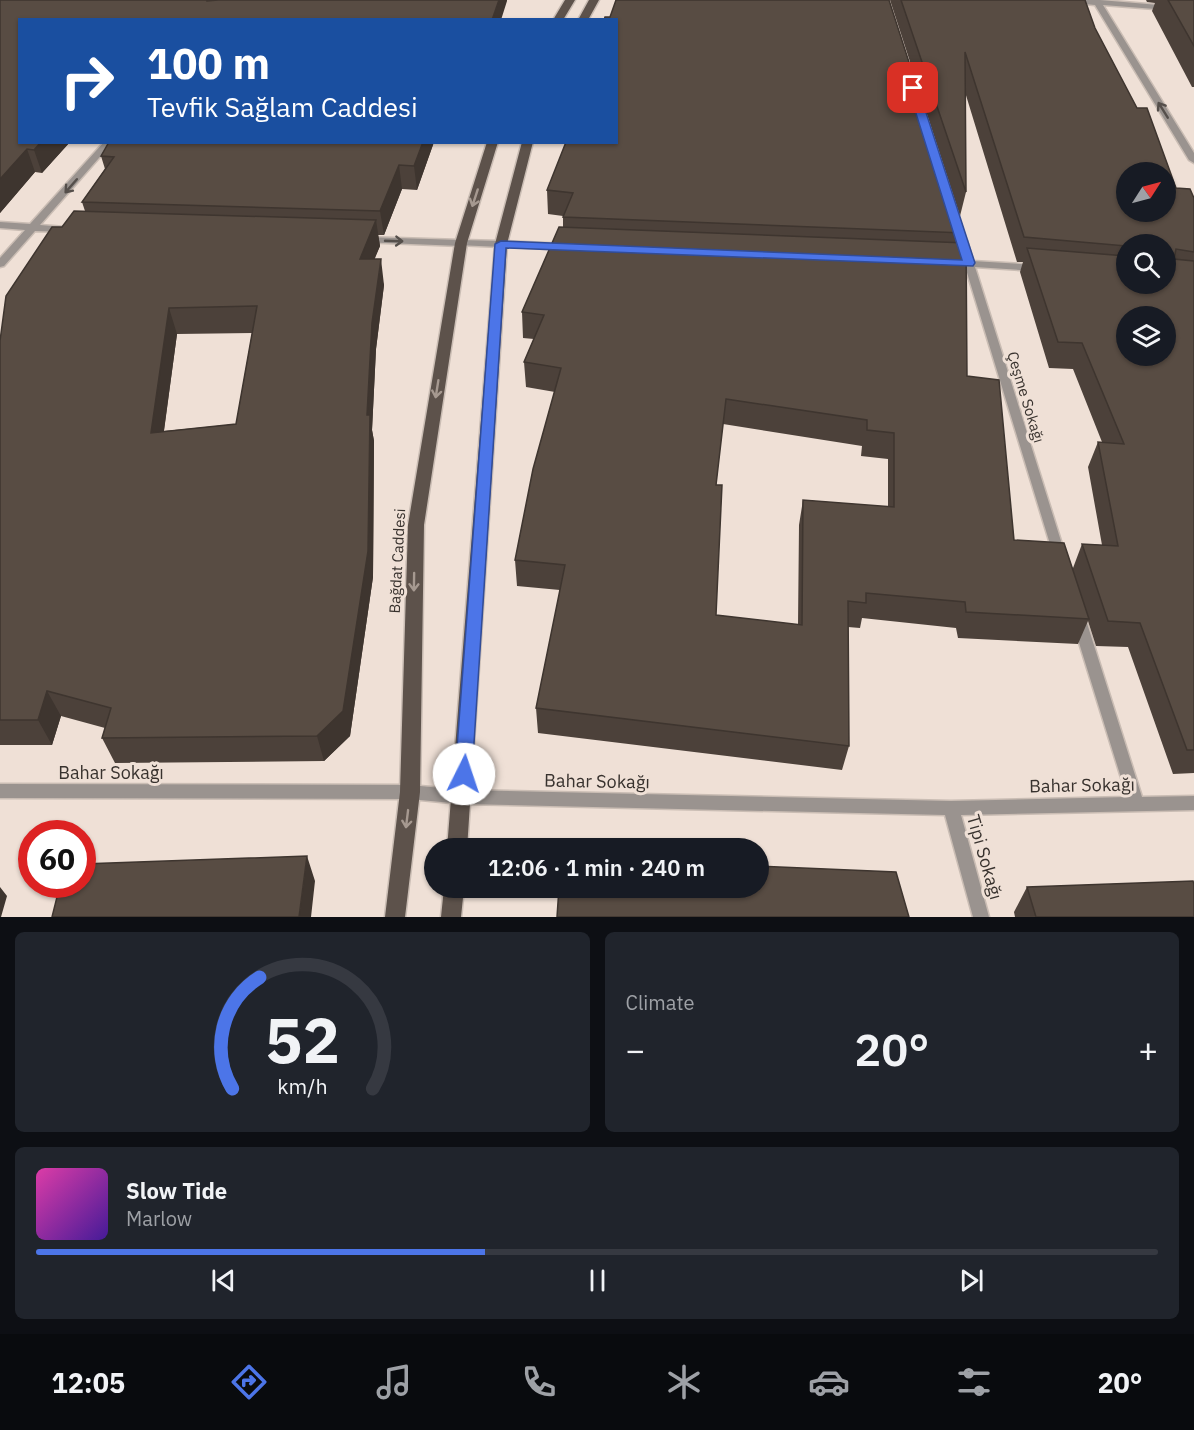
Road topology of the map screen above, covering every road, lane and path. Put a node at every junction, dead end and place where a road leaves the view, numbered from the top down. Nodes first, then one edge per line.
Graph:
1 (570, 0) edge
2 (594, 0) edge
3 (1064, 0) edge
4 (1097, 1) edge
5 (1194, 10) edge
6 (559, 18) edge
7 (584, 18) edge
8 (107, 144) edge
9 (492, 144) edge
10 (527, 144) edge
11 (1194, 160) edge
12 (0, 225) edge
13 (34, 228) junction
14 (81, 230) edge
15 (958, 230) edge
16 (354, 239) edge
17 (461, 243) junction
18 (501, 244) junction
19 (583, 247) edge
20 (963, 263) junction
21 (0, 264) edge
22 (1048, 269) edge
23 (1063, 567) edge
24 (1073, 601) edge
25 (0, 791) edge
26 (410, 792) junction
27 (462, 797) junction
28 (1136, 803) junction
29 (1194, 803) edge
30 (951, 808) junction
31 (458, 838) edge
32 (453, 898) edge
33 (395, 917) edge
34 (451, 917) edge
35 (981, 917) edge

1 - 6 main road
2 - 7 main road
3 - 4 street
4 - 5 street
11 -> 4 street
8 -> 13 street
9 -> 17 main road, Bağdat Caddesi
10 - 18 main road
12 - 13 street
13 - 14 street
13 - 21 street
15 - 20 street, Çeşme Sokağı
16 -> 17 street
17 - 18 street
17 -> 26 main road, Bağdat Caddesi
18 - 19 street
18 - 27 main road
20 - 22 street
20 - 23 street, Çeşme Sokağı
24 - 28 street
25 - 26 street, Bahar Sokağı
26 - 27 street, Bahar Sokağı
26 -> 33 main road, Bağdat Caddesi
27 - 30 street, Bahar Sokağı
27 - 31 main road
28 - 29 street, Bahar Sokağı
28 - 30 street, Bahar Sokağı
30 - 35 street, Tipi Sokağı
32 - 34 main road

